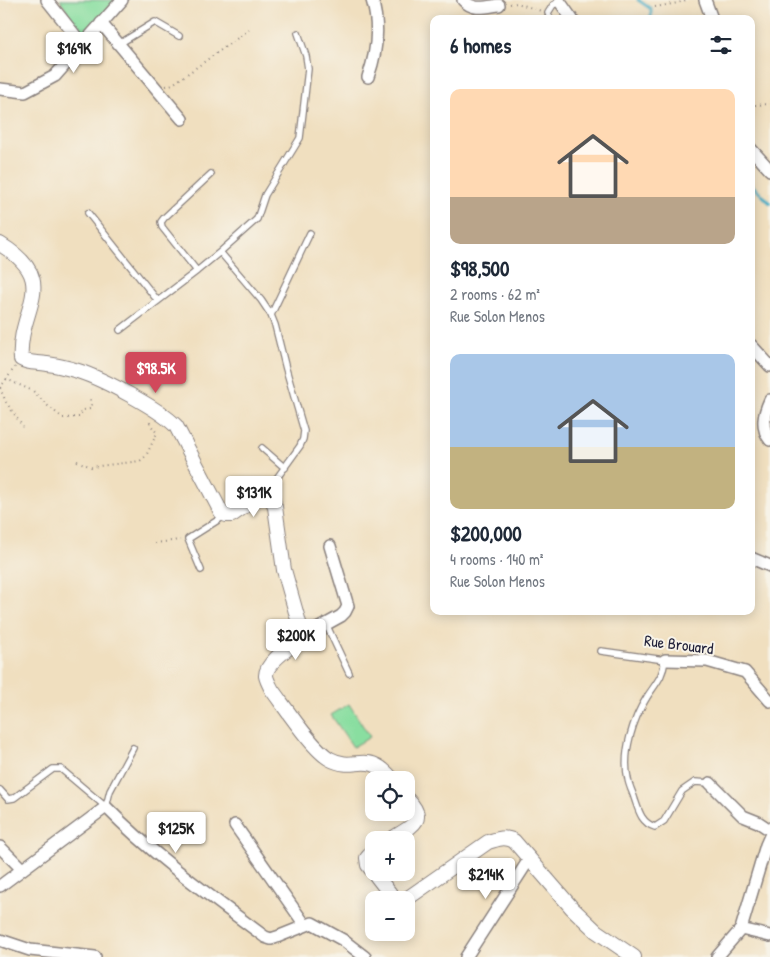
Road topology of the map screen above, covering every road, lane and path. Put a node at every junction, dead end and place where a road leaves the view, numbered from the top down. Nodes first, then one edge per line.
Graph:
1 (47, 0) edge
2 (122, 0) edge
3 (372, 0) edge
4 (463, 0) edge
5 (686, 0) edge
6 (705, 0) edge
7 (560, 2) joint
8 (499, 5) joint
9 (655, 6) dead end
10 (547, 15) edge
11 (549, 15) edge
12 (569, 15) edge
13 (711, 15) edge
14 (101, 23) junction
15 (248, 30) dead end
16 (298, 33) dead end
17 (179, 36) dead end
18 (82, 44) junction
19 (119, 44) junction
20 (368, 77) dead end
21 (0, 89) edge
22 (157, 89) junction
23 (770, 104) edge
24 (755, 105) edge
25 (182, 119) dead end
26 (755, 153) edge
27 (770, 170) edge
28 (212, 174) dead end
29 (88, 213) dead end
30 (310, 233) dead end
31 (0, 244) edge
32 (220, 252) junction
33 (197, 270) junction
34 (158, 301) junction
35 (271, 315) junction
36 (120, 330) dead end
37 (755, 349) edge
38 (21, 359) junction
39 (770, 366) edge
40 (6, 379) junction
41 (0, 388) edge
42 (90, 398) dead end
43 (770, 400) edge
44 (151, 408) junction
45 (22, 427) dead end
46 (770, 440) edge
47 (262, 448) dead end
48 (78, 461) dead end
49 (285, 468) junction
50 (269, 489) junction
51 (226, 515) junction
52 (188, 539) junction
53 (155, 543) dead end
54 (330, 546) dead end
55 (755, 560) edge
56 (770, 566) edge
57 (201, 570) dead end
58 (326, 624) junction
59 (303, 637) junction
60 (601, 651) dead end
61 (665, 660) junction
62 (349, 674) dead end
63 (770, 701) edge
64 (132, 748) dead end
65 (383, 771) edge
66 (710, 783) joint
67 (0, 790) edge
68 (106, 807) junction
69 (415, 810) edge
70 (235, 825) dead end
71 (770, 830) edge
72 (404, 831) edge
73 (770, 836) edge
74 (0, 847) edge
75 (530, 858) junction
76 (22, 869) junction
77 (380, 881) edge
78 (0, 886) edge
79 (388, 891) edge
80 (415, 893) edge
81 (305, 925) junction
82 (742, 930) junction
83 (770, 936) edge
84 (0, 940) edge
85 (95, 957) edge
86 (365, 957) edge
87 (466, 957) edge
88 (634, 957) edge
89 (717, 957) edge

1 - 18 street
2 - 14 street
3 - 20 street
4 - 8 street
5 - 9 path
6 - 13 street
7 - 11 lane
7 - 12 street
8 - 10 path
14 - 18 street
14 - 19 street
15 - 22 path
16 - 32 lane
17 - 19 lane
18 - 21 street
19 - 22 street
22 - 25 street
23 - 24 path
26 - 27 street
28 - 33 lane
29 - 34 lane
30 - 35 lane
31 - 38 street
32 - 33 lane
32 - 35 lane
33 - 34 lane
34 - 36 lane
35 - 49 lane
37 - 39 street
38 - 40 path
38 - 44 street
40 - 41 path
40 - 42 path
41 - 45 path
43 - 46 street
44 - 48 path
44 - 51 street
47 - 49 lane
49 - 50 lane
50 - 51 street
50 - 59 street
51 - 52 lane
52 - 53 path
52 - 57 lane
54 - 58 street
55 - 56 street
58 - 59 street
58 - 62 lane
59 - 65 street
60 - 61 lane, Rue Brouard
61 - 63 street, Rue Brouard
61 - 66 lane
64 - 68 lane
66 - 71 street
67 - 68 lane
68 - 76 street
68 - 81 street
69 - 72 street
70 - 81 street
73 - 82 street
74 - 76 street
75 - 80 street
75 - 87 street
75 - 88 street
76 - 78 street
77 - 79 street
81 - 86 street
82 - 83 street
82 - 89 street
84 - 85 street

